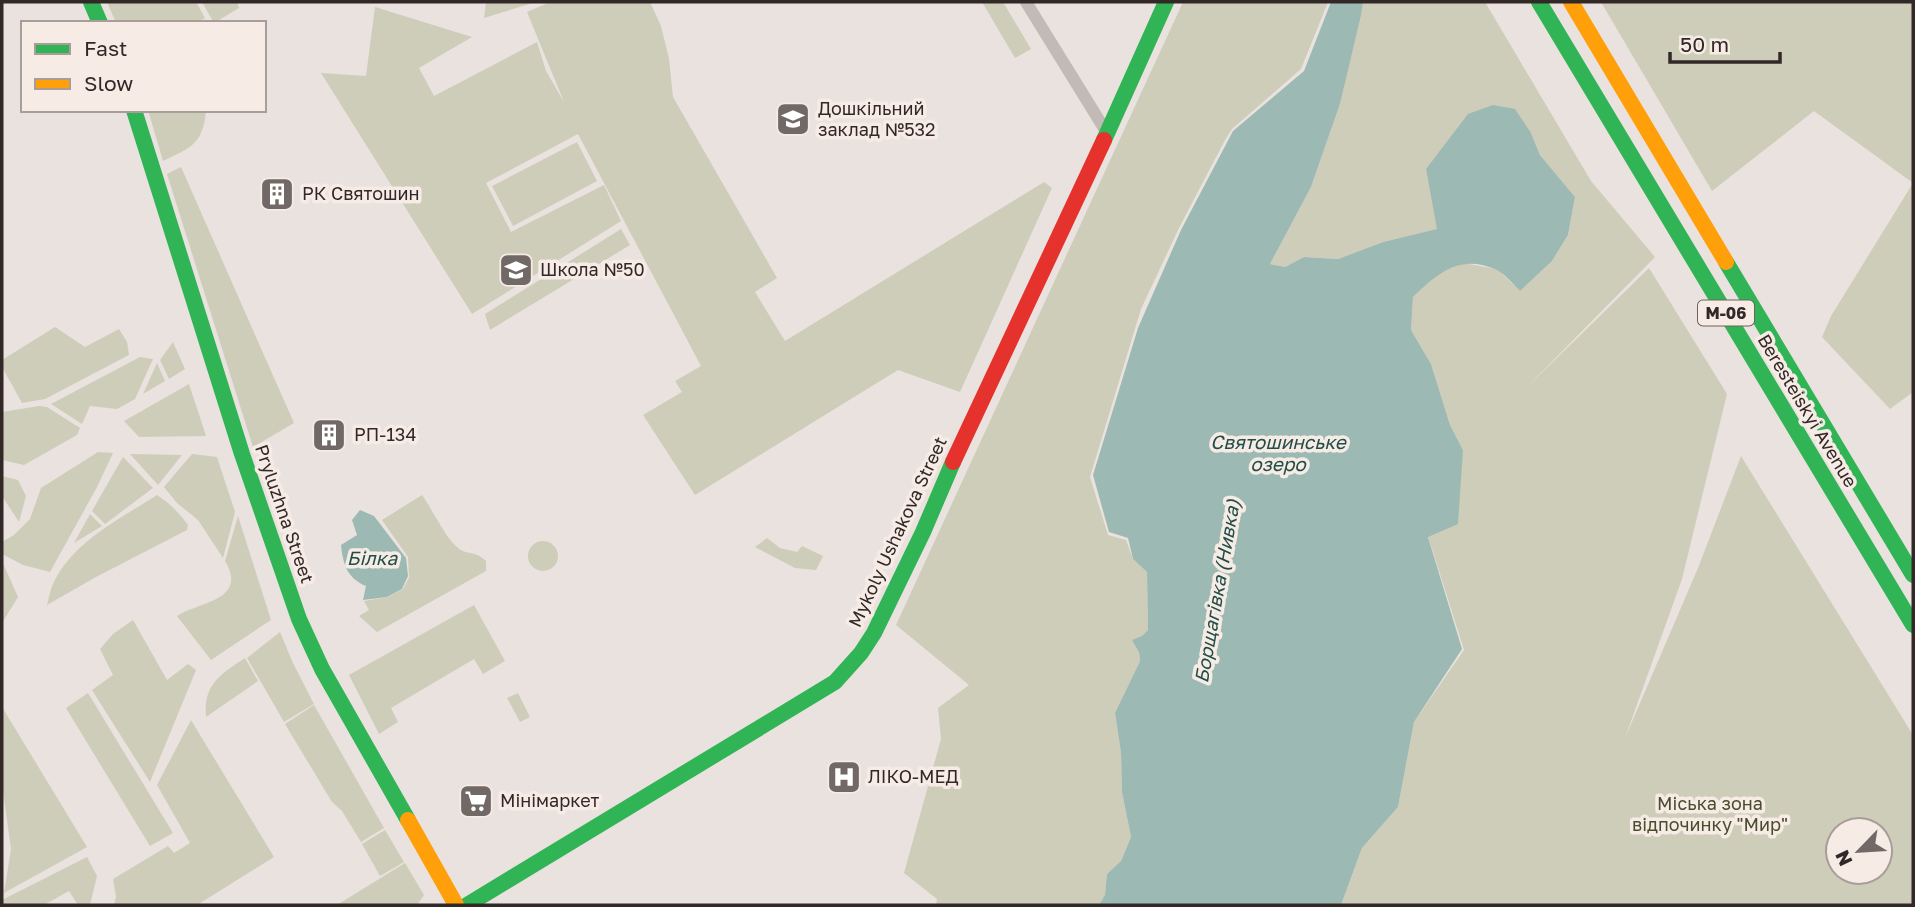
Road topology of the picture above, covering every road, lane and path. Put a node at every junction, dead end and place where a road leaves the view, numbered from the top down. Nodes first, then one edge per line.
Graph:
1 (91, 2) edge
2 (1026, 2) edge
3 (1166, 2) edge
4 (1539, 2) edge
5 (1571, 2) edge
6 (99, 21) edge
7 (135, 112) edge
8 (1107, 133) junction
9 (1913, 575) edge
10 (1913, 625) edge
11 (456, 905) edge
12 (467, 905) edge

1 - 6 main road
2 - 8 street
3 - 8 main road, Mykoly Ushakova Street
4 - 10 main road, Beresteiskyi Avenue / М-06
5 - 9 main road, Beresteiskyi Avenue / М-06
7 - 11 main road, Pryluzhna Street
8 - 12 main road, Mykoly Ushakova Street

